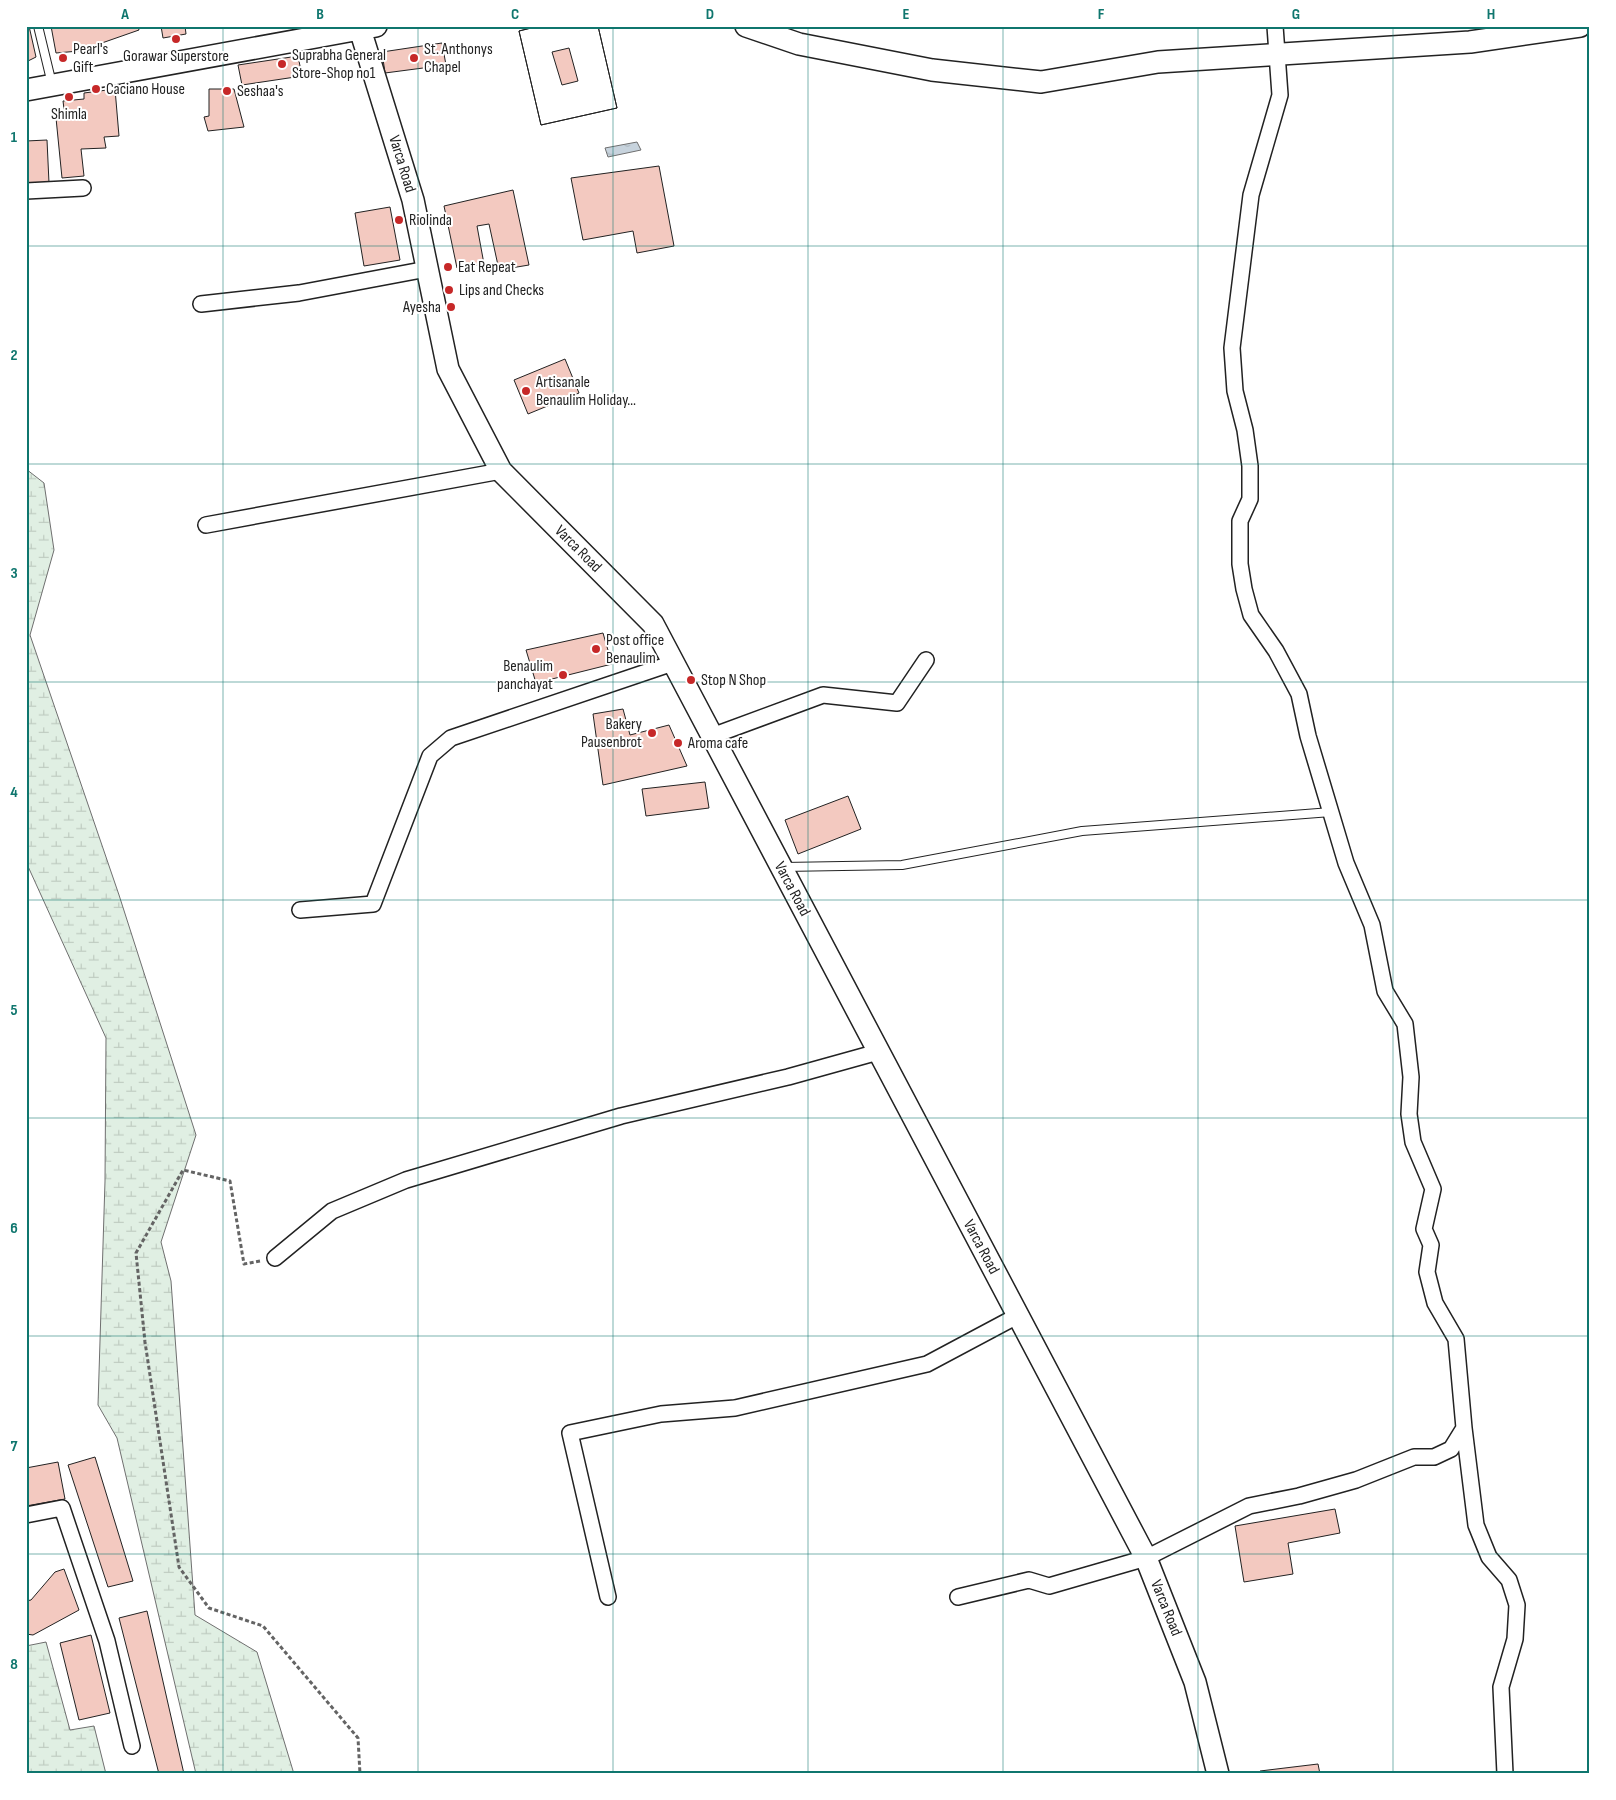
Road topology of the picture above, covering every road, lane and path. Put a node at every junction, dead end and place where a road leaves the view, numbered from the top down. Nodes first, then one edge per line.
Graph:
1 (38, 26) edge
2 (746, 26) edge
3 (1275, 26) edge
4 (1580, 26) edge
5 (364, 27) edge
6 (1276, 55) junction
7 (52, 86) junction
8 (26, 90) edge
9 (83, 188) dead end
10 (26, 191) edge
11 (428, 269) junction
12 (201, 304) dead end
13 (501, 471) junction
14 (206, 525) dead end
15 (926, 660) dead end
16 (673, 663) junction
17 (712, 736) junction
18 (1331, 812) junction
19 (781, 867) junction
20 (300, 910) dead end
21 (878, 1052) junction
22 (275, 1258) joint
23 (1017, 1316) junction
24 (1464, 1428) junction
25 (26, 1515) edge
26 (1146, 1558) junction
27 (608, 1597) dead end
28 (958, 1597) dead end
29 (132, 1746) dead end
30 (360, 1774) edge
31 (1218, 1774) edge
32 (1505, 1774) edge

1 - 7 lane
2 - 6 main road
3 - 6 street
4 - 6 main road
5 - 7 main road
5 - 11 main road, Varca Road
6 - 18 street
7 - 8 main road
9 - 10 street
11 - 12 street
11 - 13 main road, Varca Road
13 - 14 street
13 - 16 main road, Varca Road
15 - 17 street
16 - 17 main road, Varca Road
16 - 20 street
17 - 19 main road, Varca Road
18 - 19 lane
18 - 24 street
19 - 21 main road, Varca Road
21 - 22 street
21 - 23 main road, Varca Road
22 - 30 path
23 - 26 main road, Varca Road
23 - 27 street
24 - 26 street
24 - 32 street
25 - 29 street
26 - 28 street
26 - 31 main road, Varca Road

